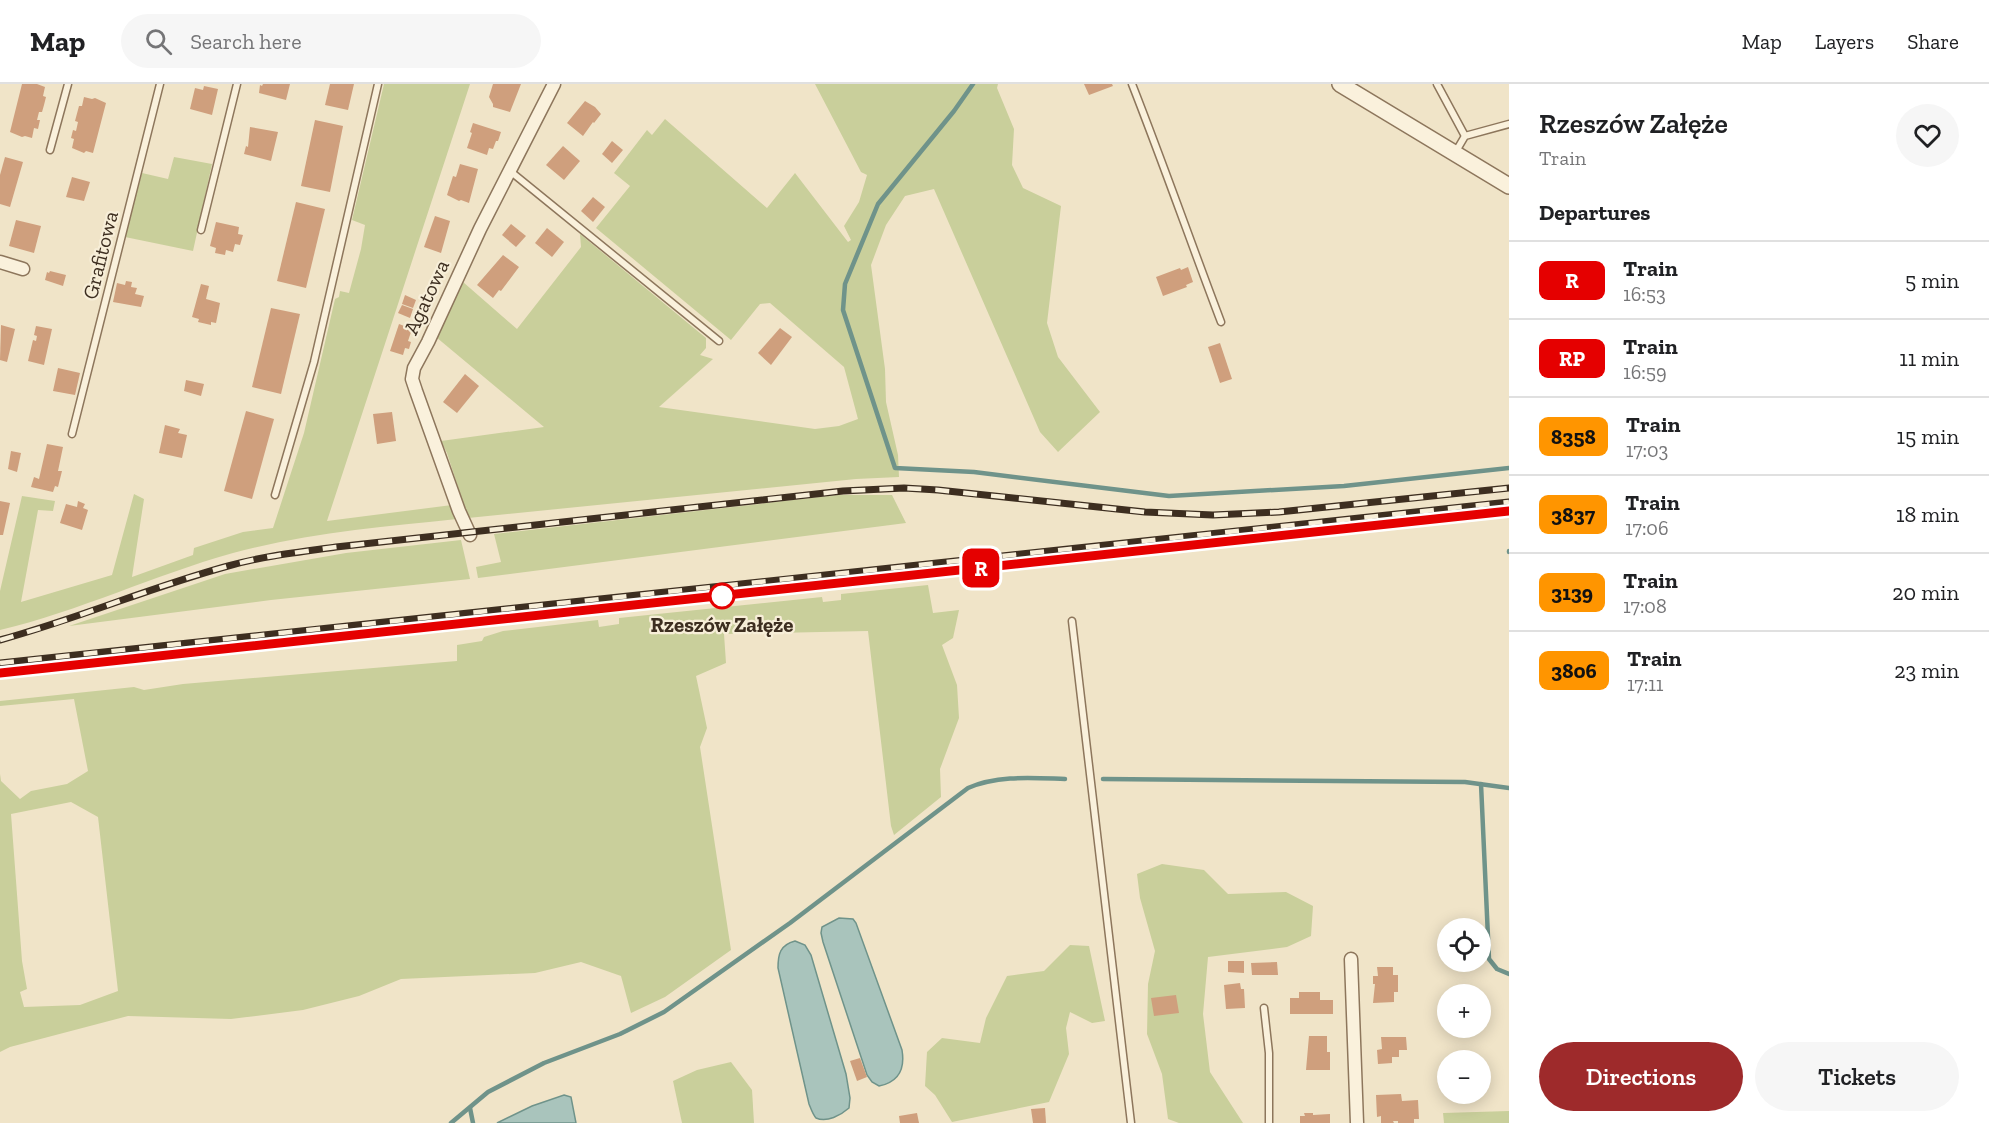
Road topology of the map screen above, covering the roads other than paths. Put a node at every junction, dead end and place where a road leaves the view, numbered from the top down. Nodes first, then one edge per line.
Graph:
1 (68, 84) edge
2 (160, 84) edge
3 (237, 84) edge
4 (378, 84) edge
5 (554, 84) edge
6 (1132, 84) edge
7 (1341, 84) edge
8 (1437, 84) edge
9 (1509, 124) edge
10 (1465, 136) junction
11 (50, 150) dead end
12 (1455, 153) junction
13 (510, 170) junction
14 (1509, 186) edge
15 (201, 230) dead end
16 (0, 262) edge
17 (23, 269) dead end
18 (1221, 322) dead end
19 (719, 341) dead end
20 (72, 434) dead end
21 (275, 495) dead end
22 (470, 535) dead end
23 (1072, 621) dead end
24 (1351, 959) dead end
25 (1264, 1008) dead end
26 (1131, 1123) edge
27 (1269, 1123) edge
28 (1357, 1123) edge

1 - 11 lane
2 - 20 lane, Grafitowa
3 - 15 lane
4 - 21 lane
5 - 13 street, Agatowa
6 - 18 lane
7 - 12 street
8 - 10 lane
9 - 10 lane
10 - 12 lane
12 - 14 street
13 - 19 lane
13 - 22 street, Agatowa
16 - 17 street
23 - 26 lane
24 - 28 street
25 - 27 lane

